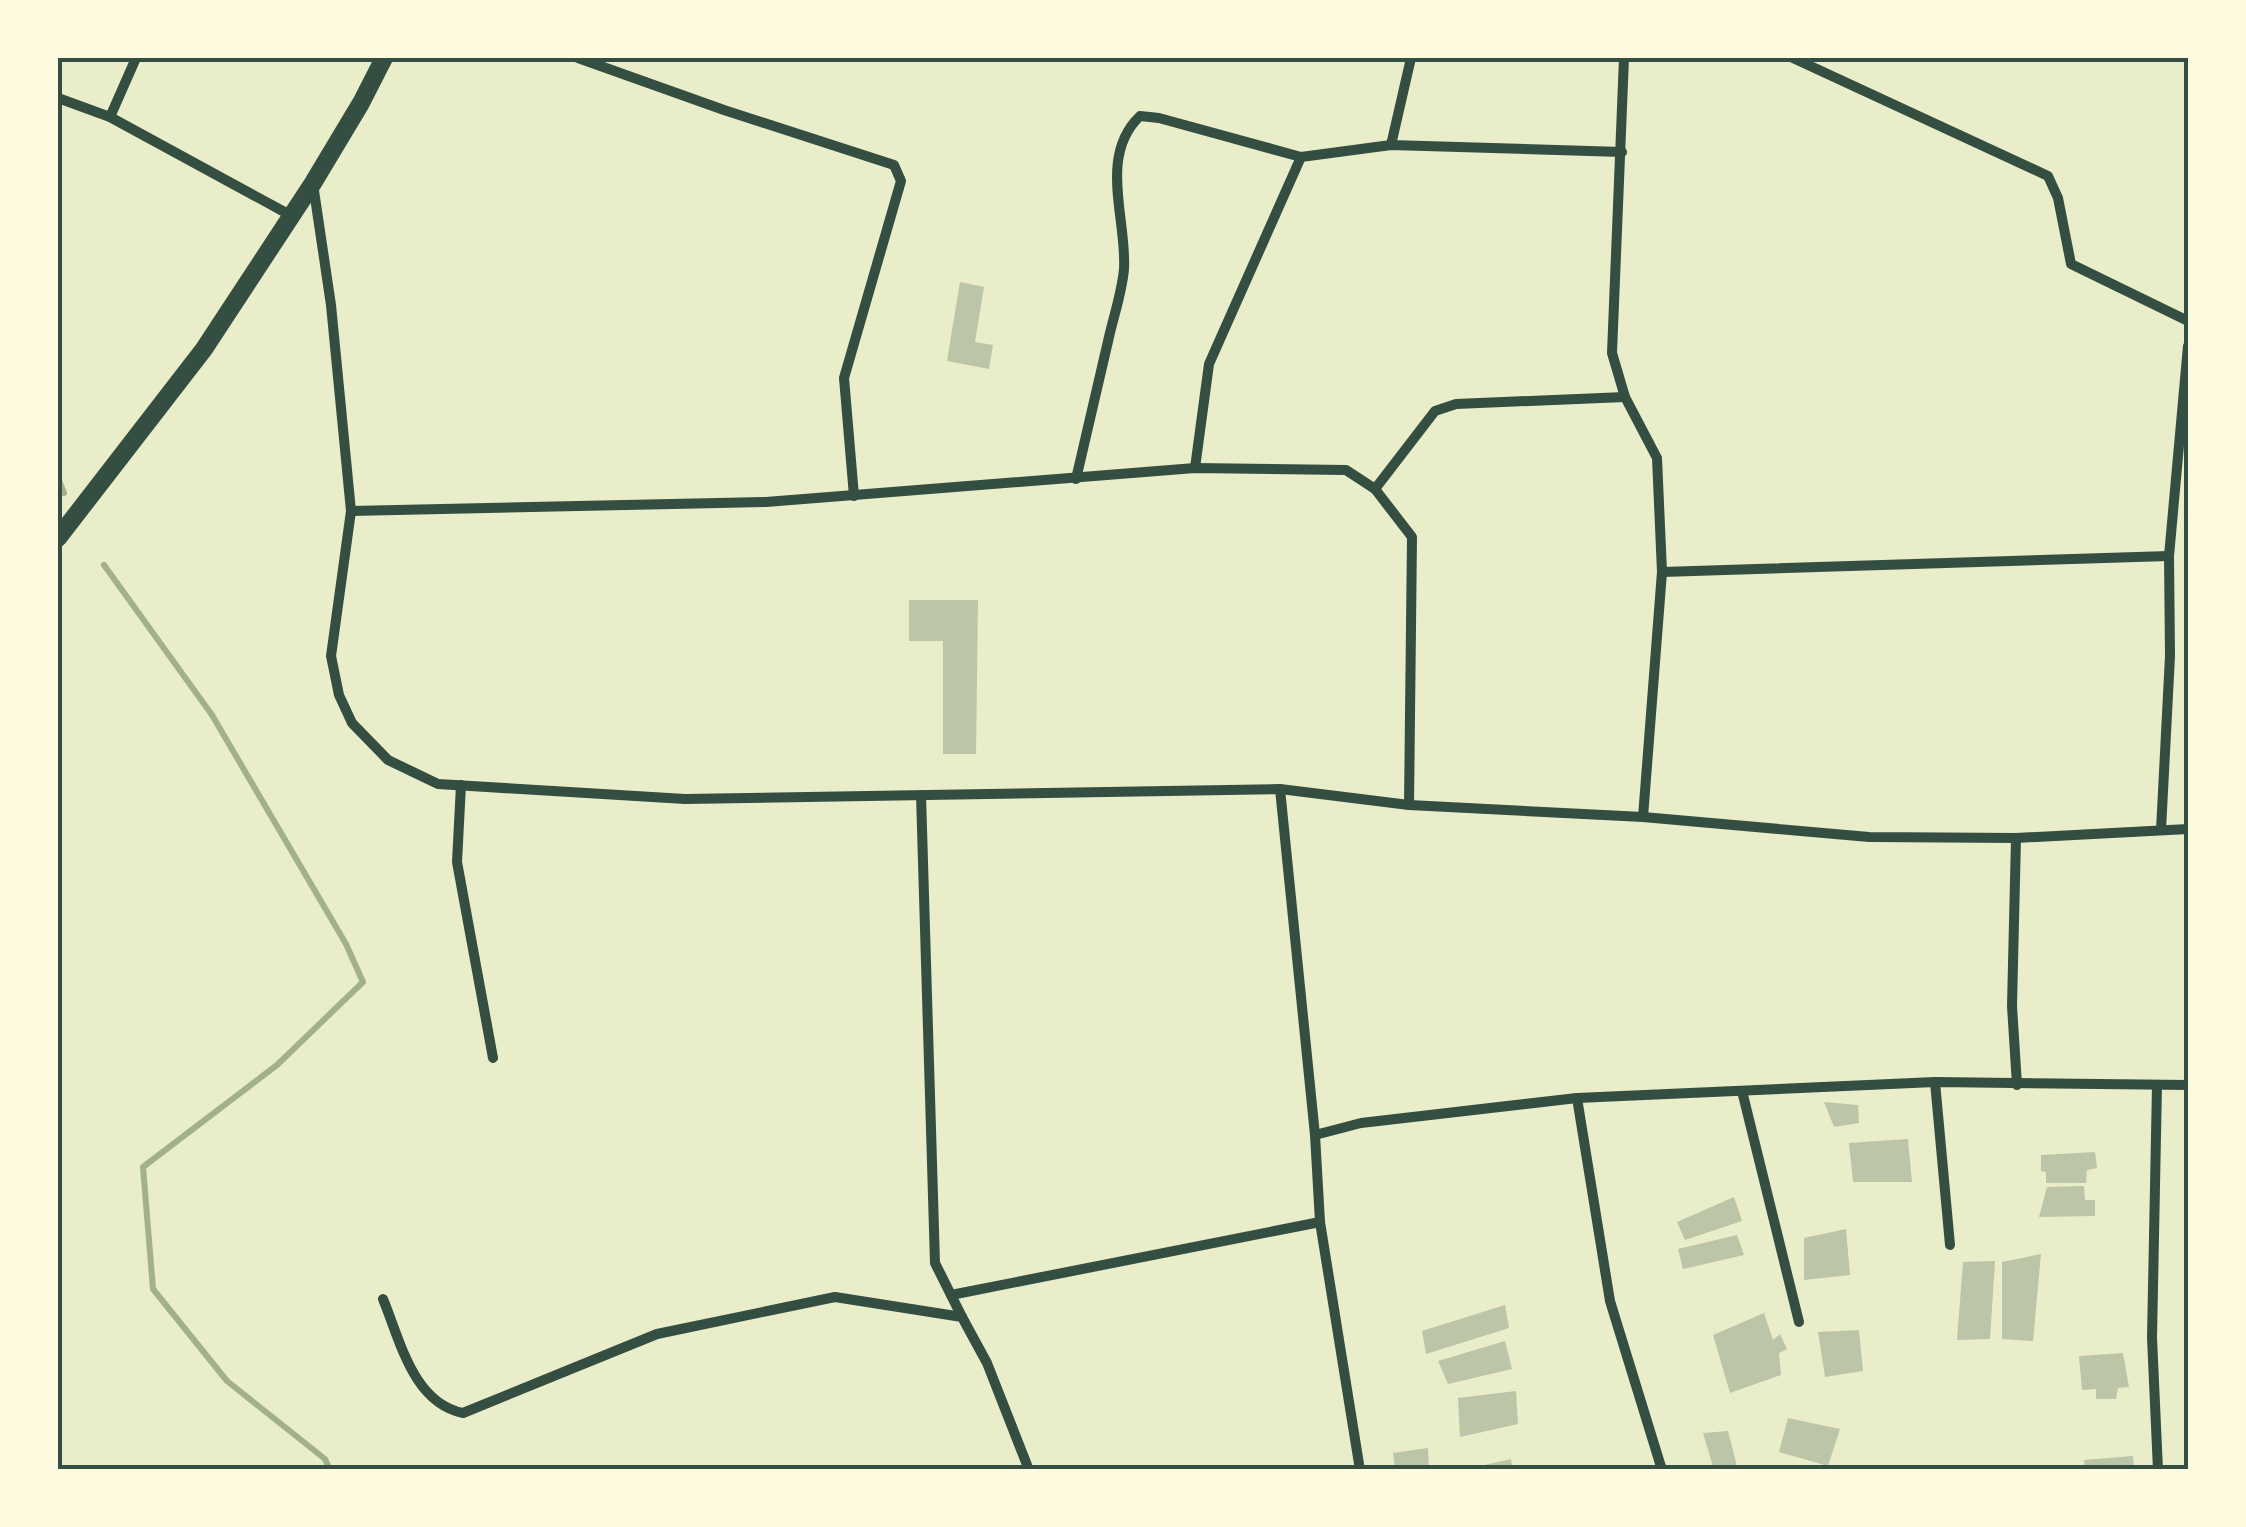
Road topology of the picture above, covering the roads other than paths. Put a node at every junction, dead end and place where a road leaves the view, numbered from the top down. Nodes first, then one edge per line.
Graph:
1 (136, 58) edge
2 (384, 58) edge
3 (578, 58) edge
4 (1411, 58) edge
5 (1624, 58) edge
6 (1793, 58) edge
7 (58, 98) edge
8 (110, 117) junction
9 (1391, 145) junction
10 (1622, 152) junction
11 (1301, 156) junction
12 (313, 183) junction
13 (290, 215) junction
14 (2188, 321) edge
15 (2188, 346) edge
16 (1625, 397) junction
17 (1195, 468) junction
18 (1076, 479) junction
19 (1375, 489) junction
20 (854, 496) junction
21 (351, 511) junction
22 (58, 538) edge
23 (2169, 556) junction
24 (1662, 572) junction
25 (58, 661) edge
26 (58, 670) edge
27 (461, 785) junction
28 (1280, 789) junction
29 (921, 795) junction
30 (1409, 805) junction
31 (1644, 817) junction
32 (2188, 829) edge
33 (2160, 830) junction
34 (2016, 838) junction
35 (493, 1058) dead end
36 (1935, 1082) junction
37 (2016, 1085) junction
38 (2157, 1085) junction
39 (2188, 1085) edge
40 (1742, 1091) junction
41 (1576, 1098) junction
42 (1314, 1134) junction
43 (1320, 1222) junction
44 (1950, 1244) dead end
45 (951, 1295) junction
46 (383, 1299) dead end
47 (962, 1316) junction
48 (1799, 1322) dead end
49 (1029, 1470) edge
50 (1360, 1470) edge
51 (1662, 1470) edge
52 (2158, 1470) edge

1 - 8 street
2 - 12 street
3 - 20 street
4 - 9 street
5 - 10 street
6 - 14 street
7 - 8 street
8 - 13 street
9 - 10 street
9 - 11 street
10 - 16 street
11 - 17 street
11 - 18 street
12 - 13 street
12 - 21 street
13 - 22 street
15 - 23 street
16 - 19 street
16 - 24 street
17 - 18 street
17 - 19 street
18 - 20 street
19 - 30 street
20 - 21 street
21 - 27 street
23 - 24 street
23 - 33 street
24 - 31 street
25 - 26 lane
27 - 29 street
27 - 35 street
28 - 29 street
28 - 30 street
28 - 42 street
29 - 45 street
30 - 31 street
31 - 34 street
32 - 33 street
33 - 34 street
34 - 37 street
36 - 37 street
36 - 40 street
36 - 44 street
37 - 38 street
38 - 39 street
38 - 52 street
40 - 41 street
40 - 48 street
41 - 42 street
41 - 51 street
42 - 43 street
43 - 45 street
43 - 50 street
45 - 47 street
46 - 47 street
47 - 49 street

